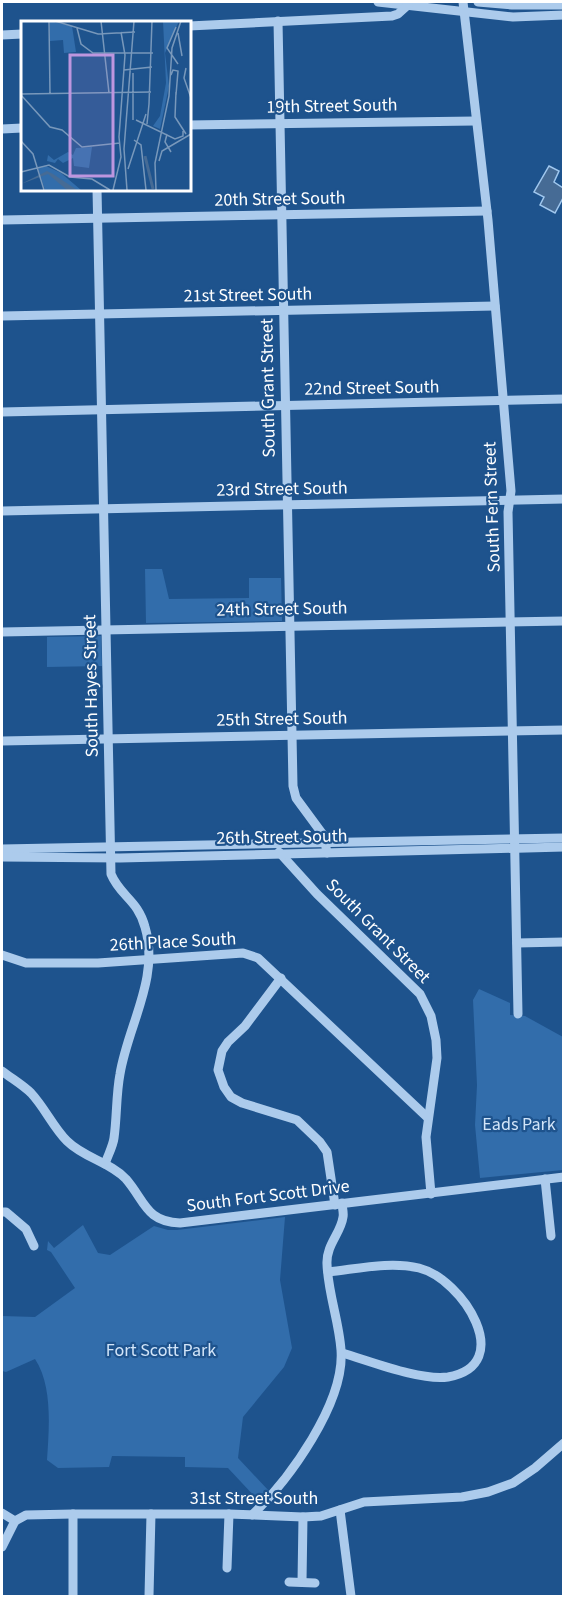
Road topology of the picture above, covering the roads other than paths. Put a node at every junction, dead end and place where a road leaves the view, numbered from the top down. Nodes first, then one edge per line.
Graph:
1 (378, 2) edge
2 (478, 2) edge
3 (408, 5) junction
4 (564, 5) edge
5 (464, 7) edge
6 (564, 15) edge
7 (278, 21) junction
8 (190, 26) edge
9 (21, 34) edge
10 (2, 36) edge
11 (476, 121) junction
12 (280, 123) junction
13 (190, 125) edge
14 (21, 128) edge
15 (2, 129) edge
16 (97, 190) edge
17 (487, 211) junction
18 (282, 215) junction
19 (98, 218) junction
20 (2, 220) edge
21 (495, 306) junction
22 (284, 310) junction
23 (100, 315) junction
24 (2, 316) edge
25 (564, 399) edge
26 (504, 400) junction
27 (285, 406) junction
28 (102, 410) junction
29 (2, 412) edge
30 (564, 499) edge
31 (509, 500) junction
32 (287, 505) junction
33 (104, 509) junction
34 (2, 511) edge
35 (564, 621) edge
36 (511, 622) junction
37 (290, 626) junction
38 (106, 629) junction
39 (2, 632) edge
40 (564, 730) edge
41 (513, 731) junction
42 (292, 736) junction
43 (108, 739) junction
44 (2, 741) edge
45 (564, 838) edge
46 (515, 844) junction
47 (110, 847) junction
48 (564, 847) edge
49 (326, 848) junction
50 (2, 849) edge
51 (278, 849) junction
52 (2, 857) edge
53 (111, 858) junction
54 (564, 942) edge
55 (517, 943) junction
56 (2, 955) edge
57 (149, 960) junction
58 (280, 978) junction
59 (518, 1014) dead end
60 (2, 1071) edge
61 (428, 1118) junction
62 (105, 1164) junction
63 (564, 1178) edge
64 (545, 1179) junction
65 (431, 1194) junction
66 (338, 1204) junction
67 (2, 1212) edge
68 (551, 1236) dead end
69 (34, 1246) dead end
70 (328, 1272) junction
71 (342, 1353) junction
72 (564, 1443) edge
73 (340, 1510) junction
74 (2, 1513) edge
75 (73, 1514) junction
76 (151, 1514) junction
77 (229, 1514) junction
78 (252, 1515) junction
79 (303, 1517) junction
80 (15, 1521) junction
81 (2, 1547) edge
82 (227, 1568) dead end
83 (289, 1582) dead end
84 (302, 1582) junction
85 (315, 1583) dead end
86 (73, 1596) edge
87 (149, 1596) edge
88 (351, 1596) edge

1 - 3 street
2 - 4 street
3 - 5 street
3 - 7 street
5 - 6 street
5 - 11 street, South Fern Street
7 - 8 street
7 - 12 street, South Grant Street
9 - 10 street
11 - 12 street, 19th Street South
11 - 17 street, South Fern Street
12 - 13 street, 19th Street South
12 - 18 street, South Grant Street
14 - 15 street
16 - 19 street, South Hayes Street
17 - 18 street, 20th Street South
17 - 21 street, South Fern Street
18 - 19 street, 20th Street South
18 - 22 street, South Grant Street
19 - 20 street, 20th Street South
19 - 23 street, South Hayes Street
21 - 22 street, 21st Street South
21 - 26 street, South Fern Street
22 - 23 street, 21st Street South
22 - 27 street, South Grant Street
23 - 24 street, 21st Street South
23 - 28 street, South Hayes Street
25 - 26 street, 22nd Street South
26 - 27 street, 22nd Street South
26 - 31 street, South Fern Street
27 - 28 street, 22nd Street South
27 - 32 street, South Grant Street
28 - 29 street, 22nd Street South
28 - 33 street, South Hayes Street
30 - 31 street, 23rd Street South
31 - 32 street, 23rd Street South
31 - 36 street, South Fern Street
32 - 33 street, 23rd Street South
32 - 37 street, South Grant Street
33 - 34 street, 23rd Street South
33 - 38 street, South Hayes Street
35 - 36 street, 24th Street South
36 - 37 street, 24th Street South
36 - 41 street, South Fern Street
37 - 38 street, 24th Street South
37 - 42 street, South Grant Street
38 - 39 street, 24th Street South
38 - 43 street, South Hayes Street
40 - 41 street, 25th Street South
41 - 42 street, 25th Street South
41 - 46 street, South Fern Street
42 - 43 street, 25th Street South
42 - 49 street, South Grant Street
43 - 44 street, 25th Street South
43 - 47 street, South Hayes Street
45 - 46 street, 26th Street South
46 - 48 street, 26th Street South
46 - 49 street, 26th Street South
46 - 55 street, South Fern Street
47 - 50 street, 26th Street South
47 - 51 street, 26th Street South
47 - 53 street, South Hayes Street
49 - 51 street, 26th Street South
51 - 53 street, 26th Street South
51 - 61 street, South Grant Street
52 - 53 street, 26th Street South
53 - 57 street, South Hayes Street
54 - 55 street
55 - 59 street, South Fern Street
56 - 57 street, 26th Place South
57 - 58 street, 26th Place South
57 - 62 street, South Hayes Street
58 - 61 street, 26th Place South
58 - 66 street
60 - 62 street, South Fort Scott Drive
61 - 65 street, South Grant Street
62 - 66 street, South Fort Scott Drive
63 - 64 street, South Fort Scott Drive
64 - 65 street, South Fort Scott Drive
64 - 68 street
65 - 66 street, South Fort Scott Drive
66 - 70 street
67 - 69 street
70 - 71 street
70 - 71 street
71 - 78 street
72 - 73 street, 31st Street South
73 - 79 street, 31st Street South
73 - 88 street
74 - 80 street
75 - 76 street, 31st Street South
75 - 80 street, 31st Street South
75 - 86 street
76 - 77 street, 31st Street South
76 - 87 street
77 - 78 street, 31st Street South
77 - 82 street
78 - 79 street, 31st Street South
79 - 84 street
80 - 81 street
83 - 84 street
84 - 85 street

